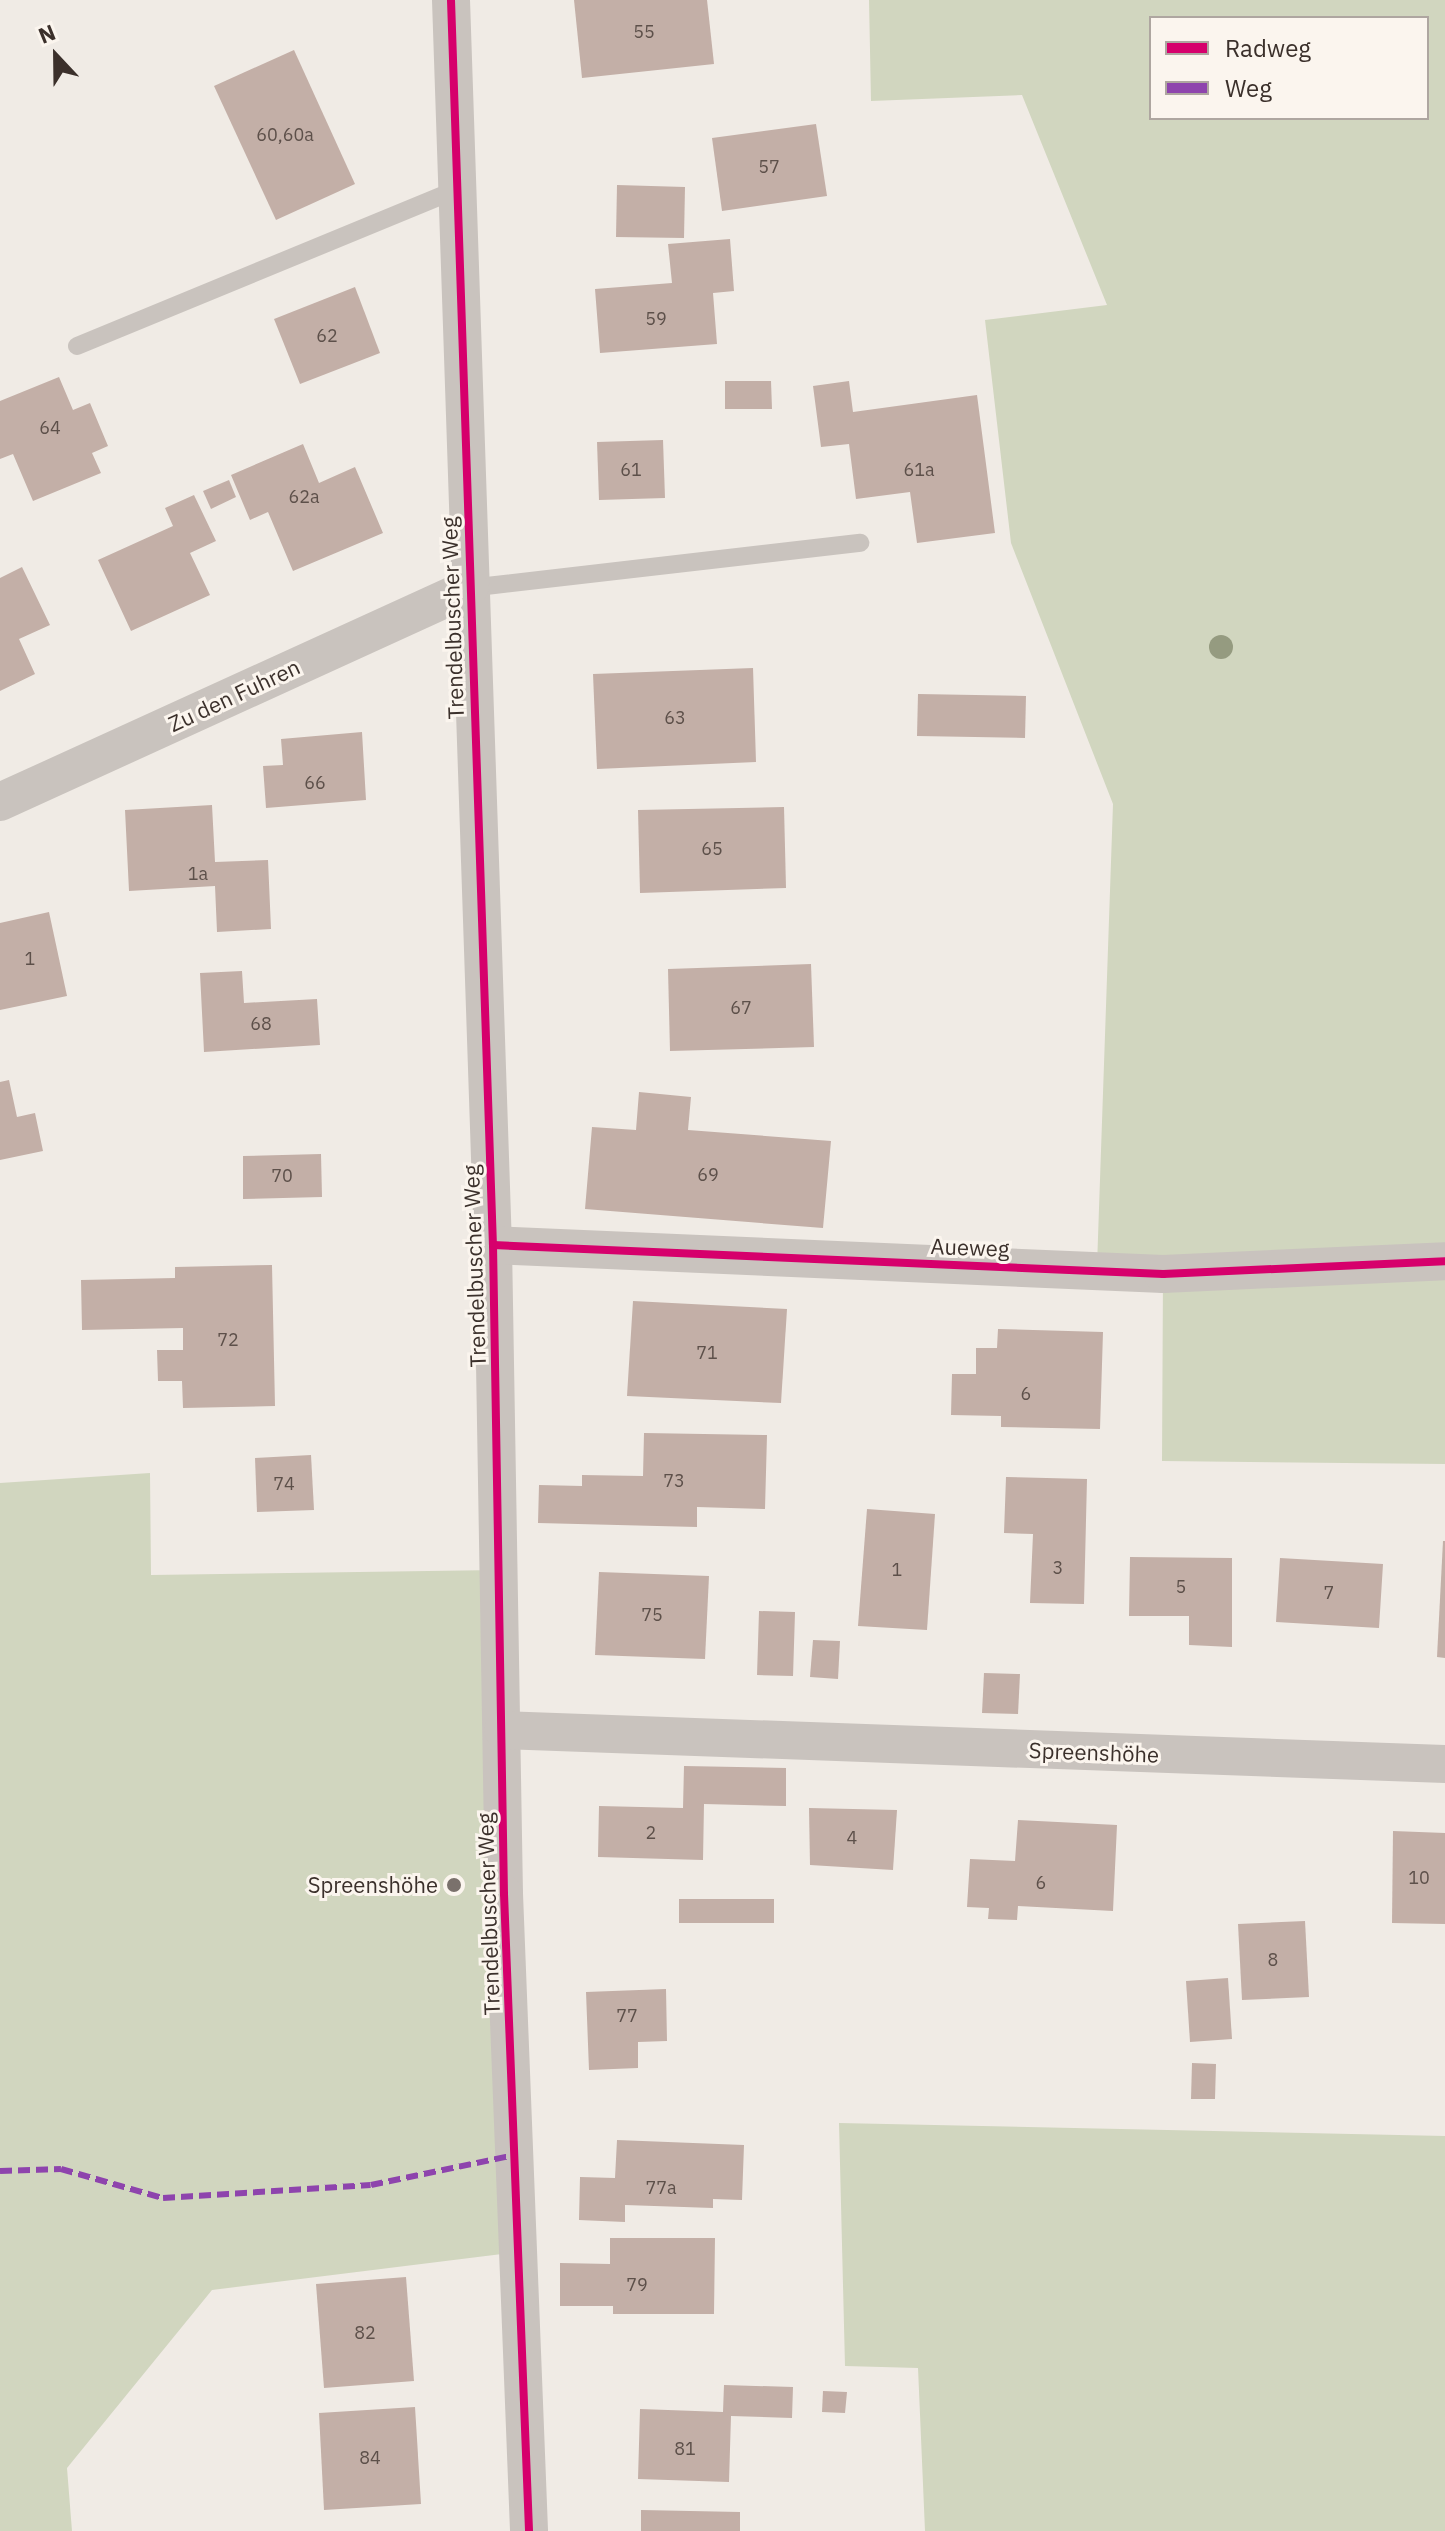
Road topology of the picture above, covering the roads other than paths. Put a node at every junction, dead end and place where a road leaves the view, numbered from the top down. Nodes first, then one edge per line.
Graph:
1 (451, 0) edge
2 (457, 189) junction
3 (77, 346) dead end
4 (860, 543) dead end
5 (469, 588) junction
6 (0, 802) edge
7 (493, 1245) junction
8 (1445, 1261) edge
9 (503, 1730) junction
10 (1445, 1764) edge
11 (529, 2531) edge

1 - 2 street, Trendelbuscher Weg
2 - 3 lane
2 - 5 street, Trendelbuscher Weg
4 - 5 lane
5 - 6 street, Zu den Fuhren
5 - 7 street, Trendelbuscher Weg
7 - 8 street, Aueweg
7 - 9 street, Trendelbuscher Weg
9 - 10 street, Spreenshöhe
9 - 11 street, Trendelbuscher Weg

